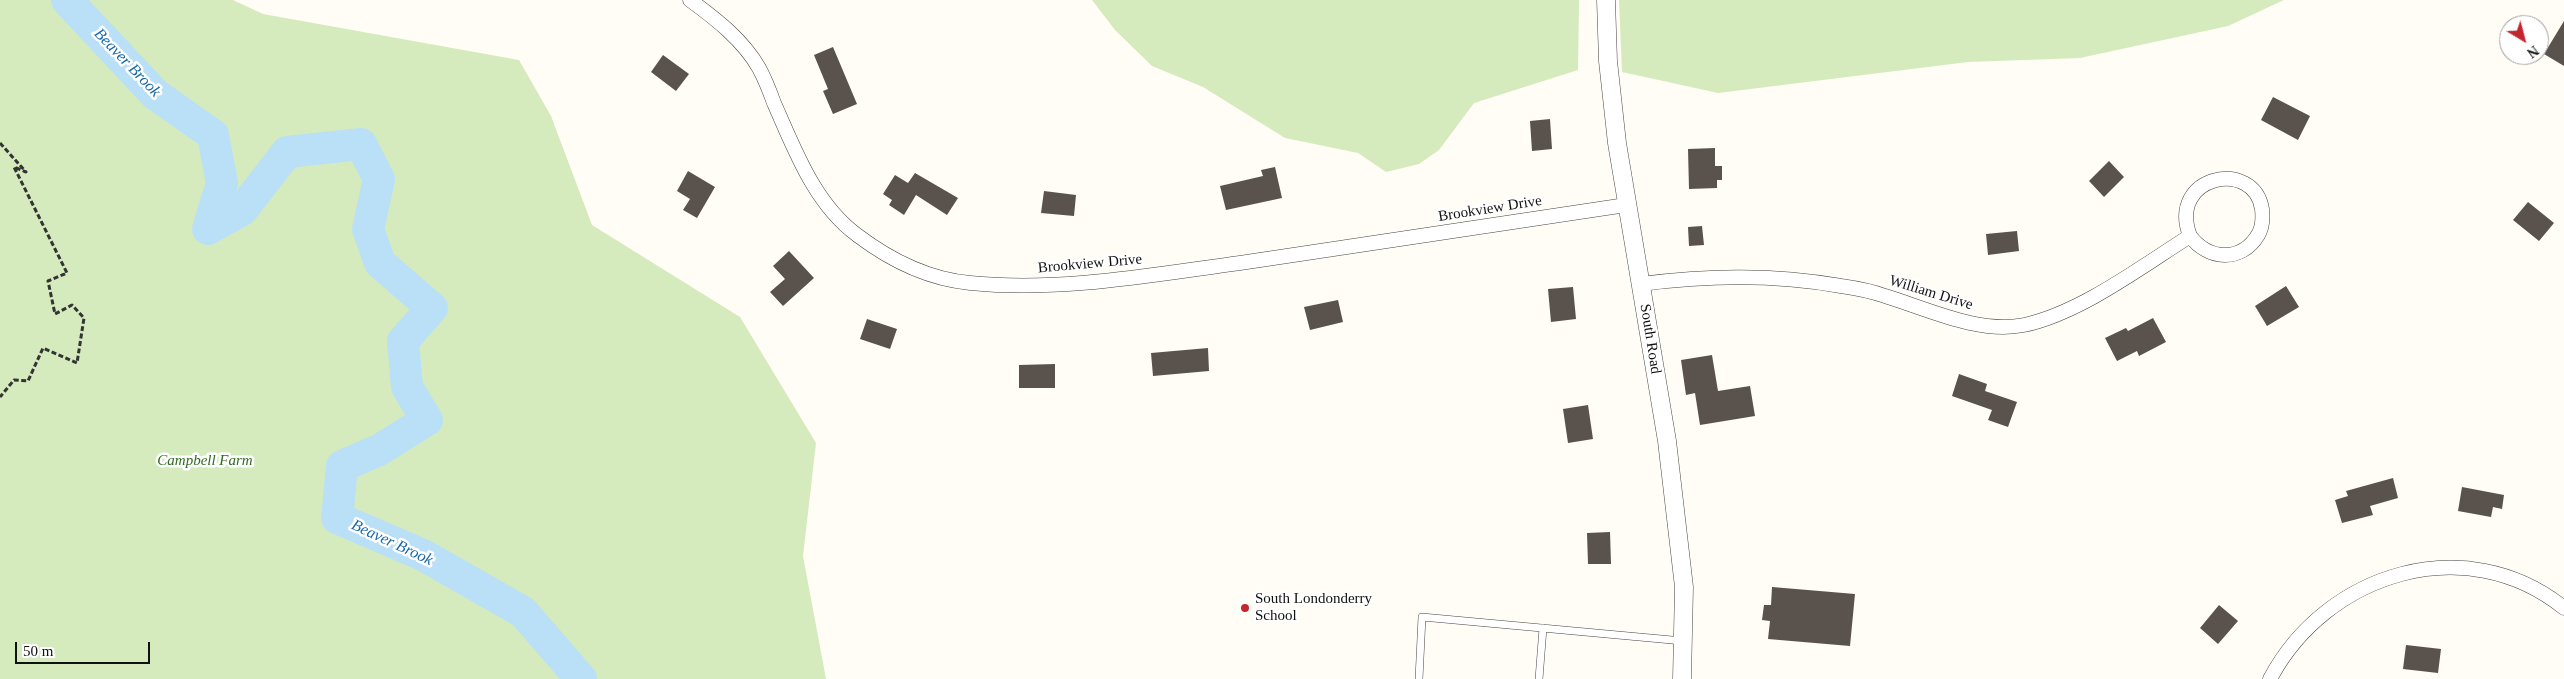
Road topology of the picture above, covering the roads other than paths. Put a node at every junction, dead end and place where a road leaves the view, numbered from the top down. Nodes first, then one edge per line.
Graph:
1 (690, 0) edge
2 (1606, 0) edge
3 (1626, 205) junction
4 (2190, 236) junction
5 (1641, 284) junction
6 (2564, 608) edge
7 (1543, 628) junction
8 (1683, 641) junction
9 (1419, 679) edge
10 (1539, 679) edge
11 (1682, 679) edge
12 (2270, 679) edge

1 - 3 street, Brookview Drive
2 - 3 street, South Road
3 - 5 street, South Road
4 - 4 street
4 - 5 street, William Drive
5 - 8 street, South Road
6 - 12 street
7 - 8 lane
7 - 9 lane
7 - 10 lane
8 - 11 street, South Road

